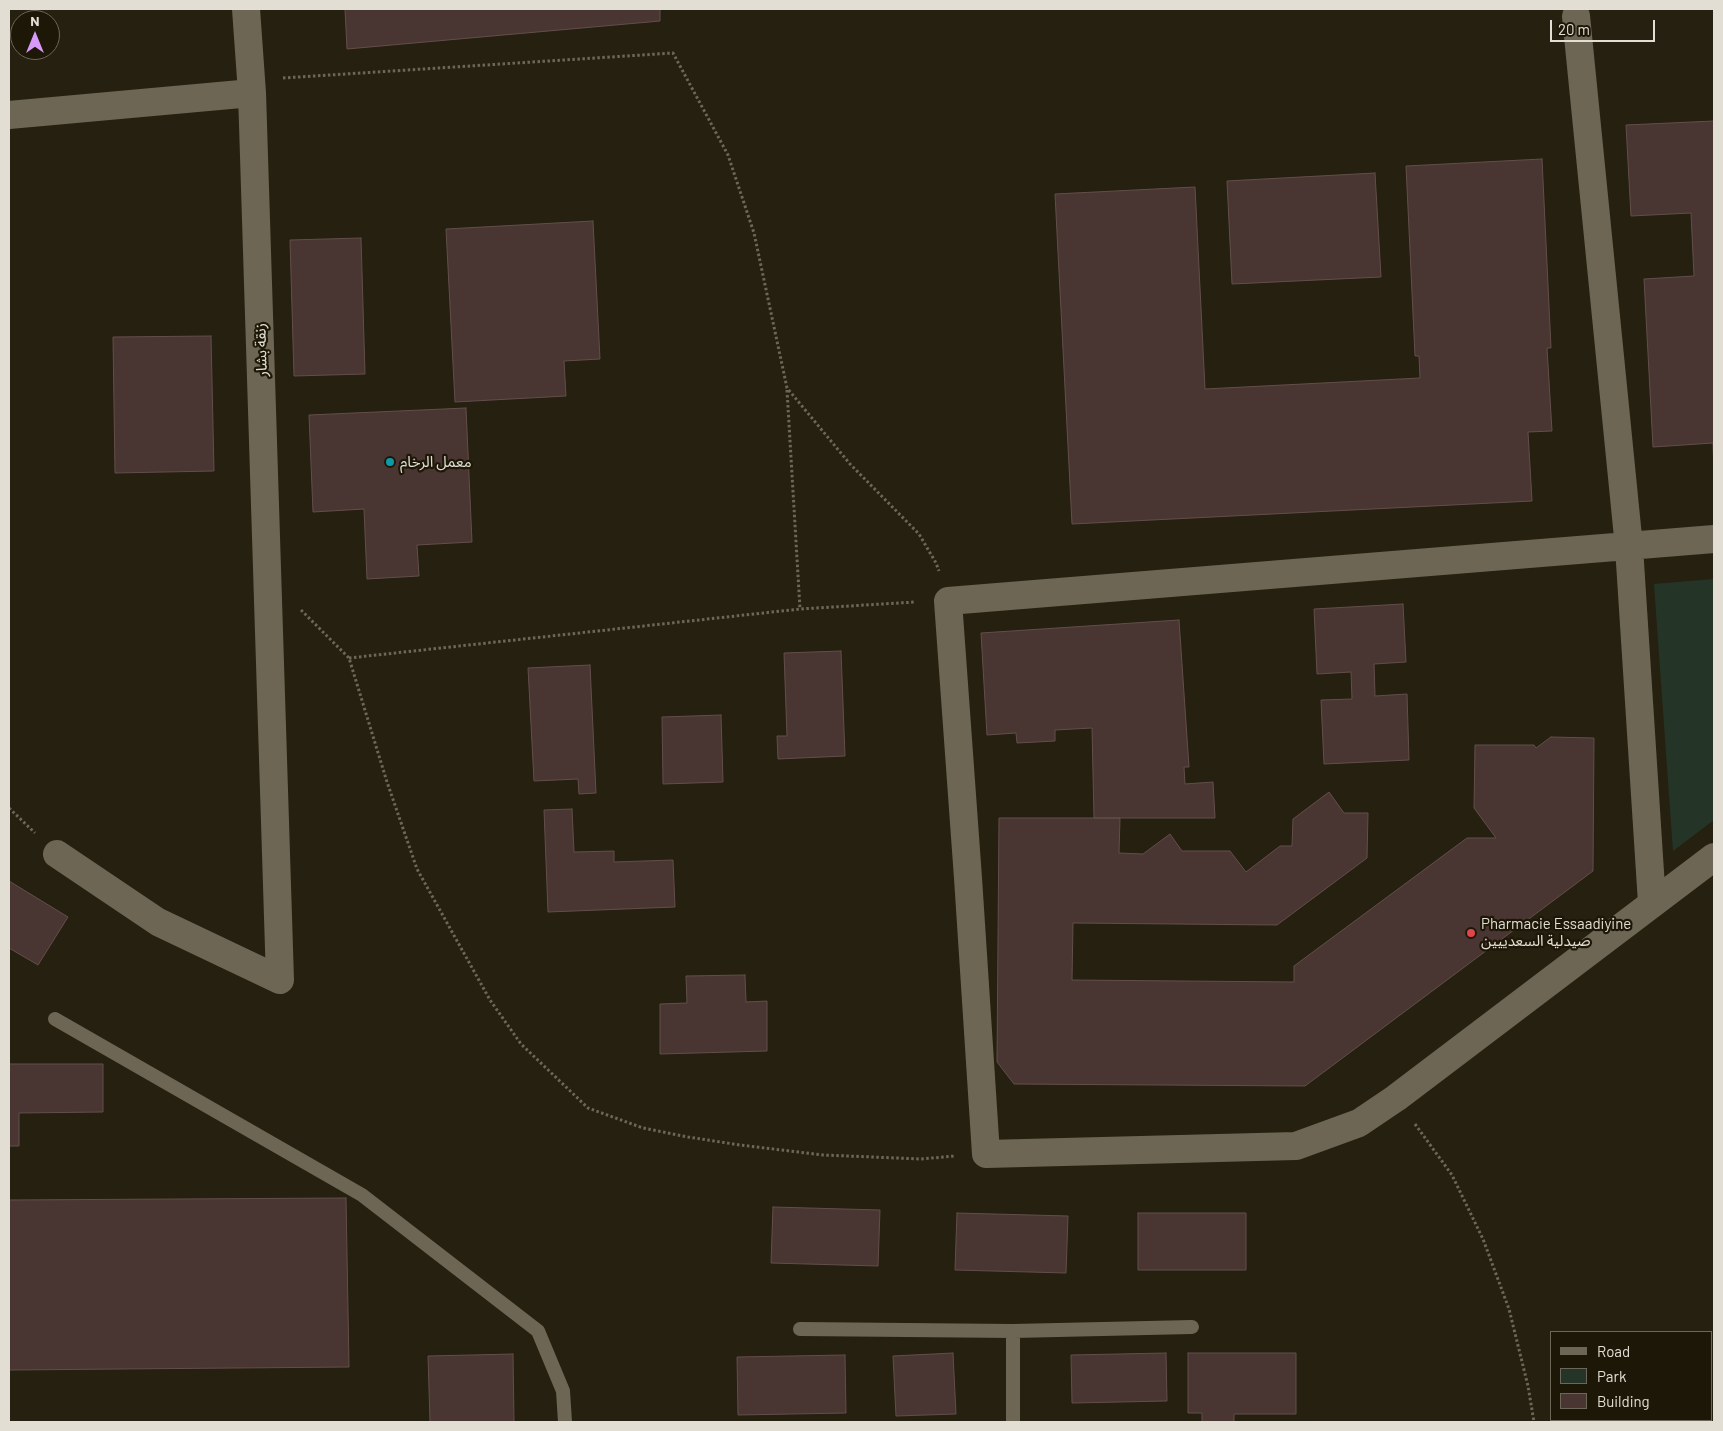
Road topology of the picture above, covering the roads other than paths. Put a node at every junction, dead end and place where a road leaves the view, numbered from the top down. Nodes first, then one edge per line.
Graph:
1 (246, 9) edge
2 (1576, 16) dead end
3 (252, 86) junction
4 (9, 115) edge
5 (1714, 539) edge
6 (1629, 546) junction
7 (57, 854) dead end
8 (1714, 857) edge
9 (1652, 903) junction
10 (55, 1019) dead end
11 (1192, 1328) dead end
12 (800, 1329) dead end
13 (1013, 1331) junction
14 (565, 1422) edge
15 (1013, 1422) edge

1 - 3 street, زنقة بشار
2 - 6 street
3 - 4 street
3 - 7 street, زنقة بشار
5 - 6 street
6 - 9 street
6 - 9 street
8 - 9 street
10 - 14 lane
11 - 13 lane
12 - 13 lane
13 - 15 lane

